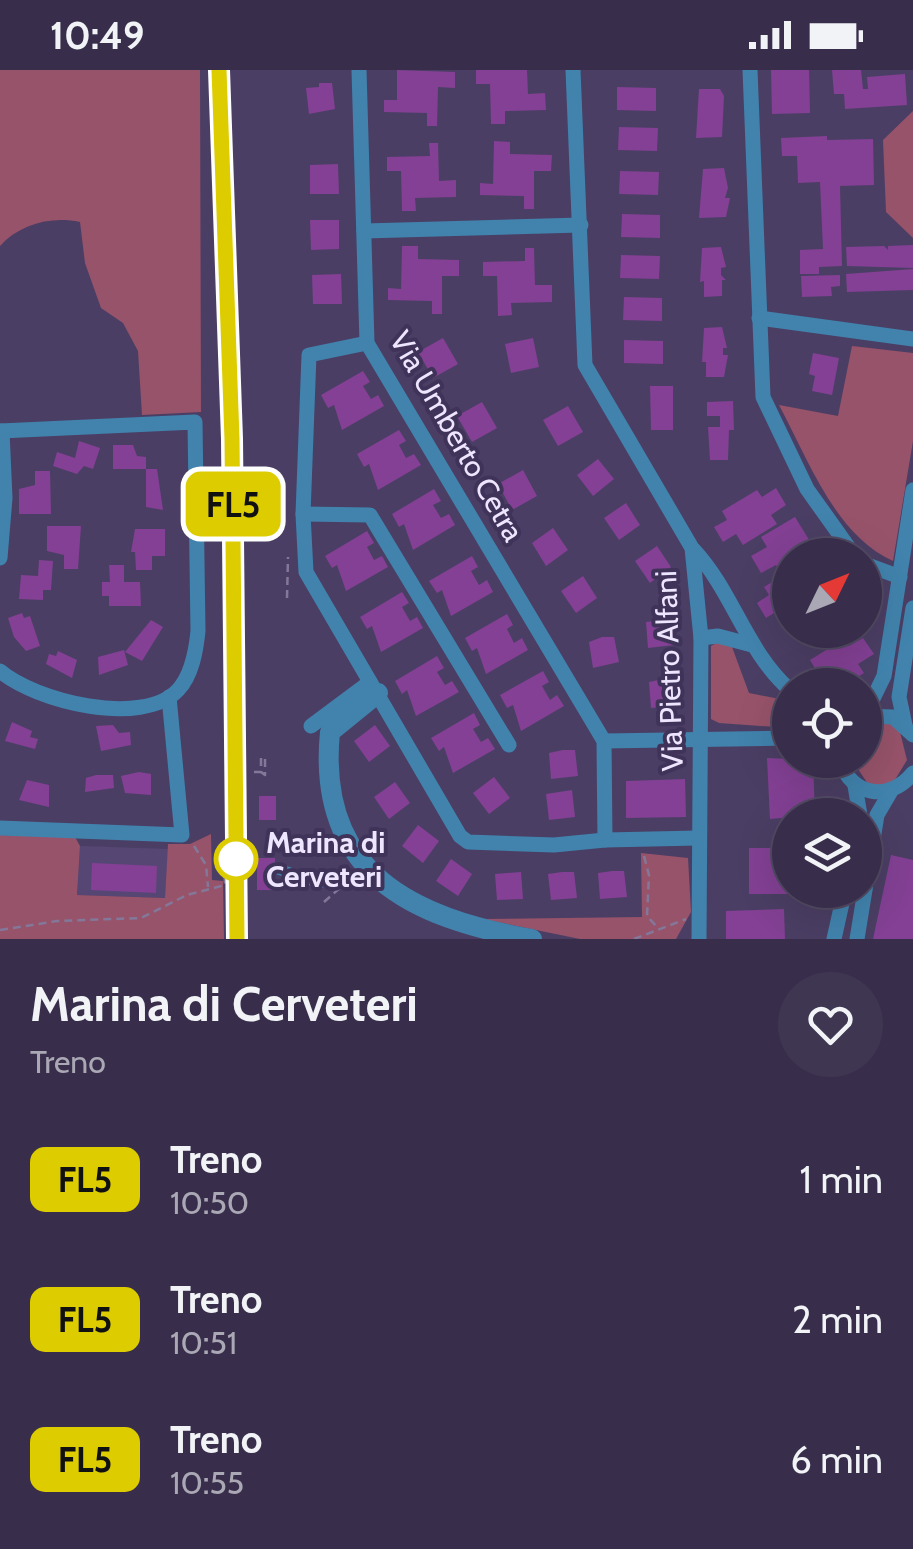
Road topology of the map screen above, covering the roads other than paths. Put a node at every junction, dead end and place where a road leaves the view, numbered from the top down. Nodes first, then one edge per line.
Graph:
1 (359, 70) edge
2 (573, 70) edge
3 (750, 70) edge
4 (581, 225) junction
5 (364, 231) junction
6 (759, 318) junction
7 (913, 340) edge
8 (367, 343) junction
9 (1, 431) edge
10 (913, 490) edge
11 (303, 514) junction
12 (841, 538) edge
13 (692, 548) junction
14 (0, 558) edge
15 (882, 571) edge
16 (900, 578) junction
17 (913, 608) edge
18 (701, 638) junction
19 (752, 645) junction
20 (772, 669) edge
21 (0, 672) edge
22 (882, 683) edge
23 (374, 688) junction
24 (169, 697) junction
25 (882, 714) edge
26 (312, 726) dead end
27 (909, 730) edge
28 (700, 738) junction
29 (772, 738) edge
30 (604, 741) junction
31 (508, 744) dead end
32 (912, 775) edge
33 (850, 778) edge
34 (855, 786) junction
35 (891, 791) junction
36 (857, 798) edge
37 (882, 806) edge
38 (0, 828) edge
39 (698, 838) junction
40 (606, 840) junction
41 (275, 868) dead end
42 (320, 878) road end
43 (840, 908) edge
44 (862, 908) edge
45 (532, 939) edge
46 (698, 939) edge
47 (834, 939) edge
48 (857, 939) edge

1 - 5 street, Via Umberto Cetra
2 - 4 street, Via Pietro Alfani
3 - 6 street
4 - 5 street
4 - 13 street, Via Pietro Alfani
5 - 8 street, Via Umberto Cetra
6 - 7 street
6 - 12 street
8 - 11 street
8 - 30 street, Via Umberto Cetra
9 - 14 street
9 - 24 street
10 - 16 street
11 - 23 street
11 - 31 street
13 - 18 street, Via Pietro Alfani
13 - 19 street
15 - 16 street
16 - 22 street
17 - 27 street
18 - 19 street
18 - 28 street, Via Pietro Alfani
19 - 20 street
21 - 24 street
23 - 26 street
23 - 40 street
23 - 45 street
24 - 38 street
25 - 27 street
28 - 29 street
28 - 30 street
28 - 39 street, Via Pietro Alfani
30 - 40 street
32 - 35 street
33 - 34 street
34 - 35 street
34 - 36 street
35 - 37 street
39 - 40 street
39 - 46 street, Via Pietro Alfani
41 - 42 street
43 - 47 street
44 - 48 street

